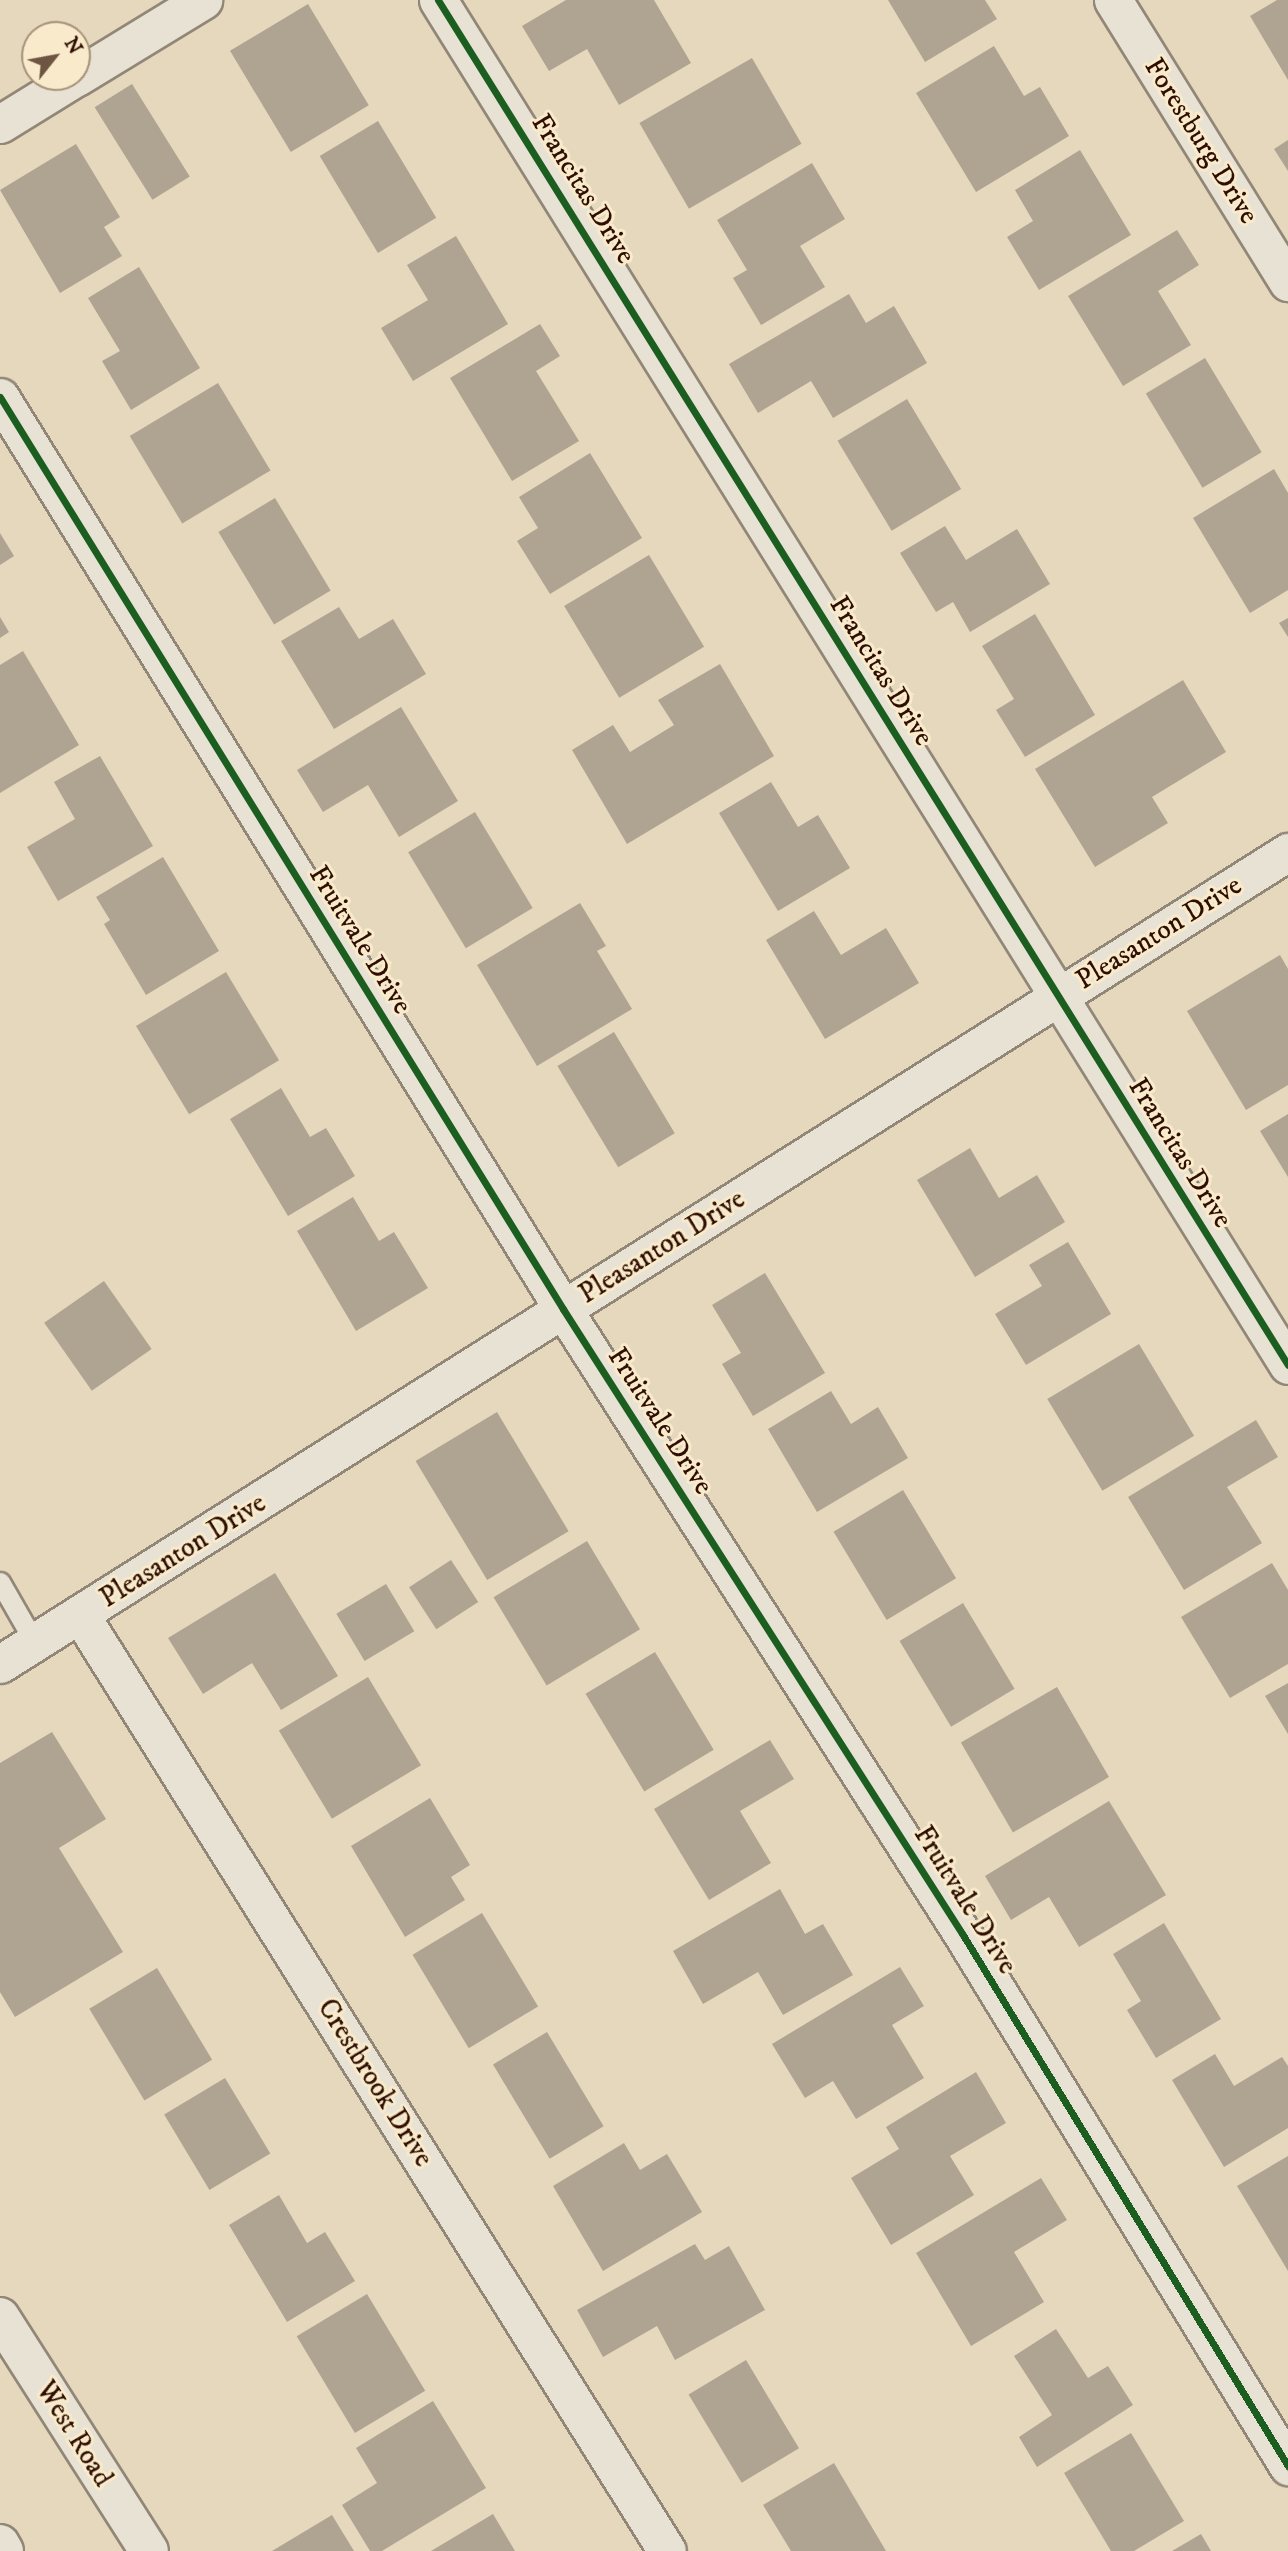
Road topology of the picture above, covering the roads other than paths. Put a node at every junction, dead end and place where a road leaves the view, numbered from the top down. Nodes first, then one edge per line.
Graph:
1 (203, 0) edge
2 (438, 0) edge
3 (1113, 0) edge
4 (91, 68) edge
5 (54, 91) edge
6 (0, 124) edge
7 (1288, 282) edge
8 (0, 397) edge
9 (1288, 852) edge
10 (1058, 996) junction
11 (563, 1309) junction
12 (1288, 1365) edge
13 (0, 1582) edge
14 (80, 1616) junction
15 (35, 1643) junction
16 (0, 1664) edge
17 (0, 2316) edge
18 (1288, 2466) edge
19 (0, 2544) edge
20 (4, 2551) edge
21 (149, 2551) edge
22 (667, 2551) edge

1 - 4 street
2 - 10 street, Francitas Drive
3 - 7 street, Forestburg Drive
5 - 6 street
8 - 11 street, Fruitvale Drive
9 - 10 street, Pleasanton Drive
10 - 11 street, Pleasanton Drive
10 - 12 street, Francitas Drive
11 - 14 street, Pleasanton Drive
11 - 18 street, Fruitvale Drive
13 - 15 lane
14 - 15 street, Pleasanton Drive
14 - 22 street, Crestbrook Drive
15 - 16 street, Pleasanton Drive
17 - 21 main road, West Road
19 - 20 main road

